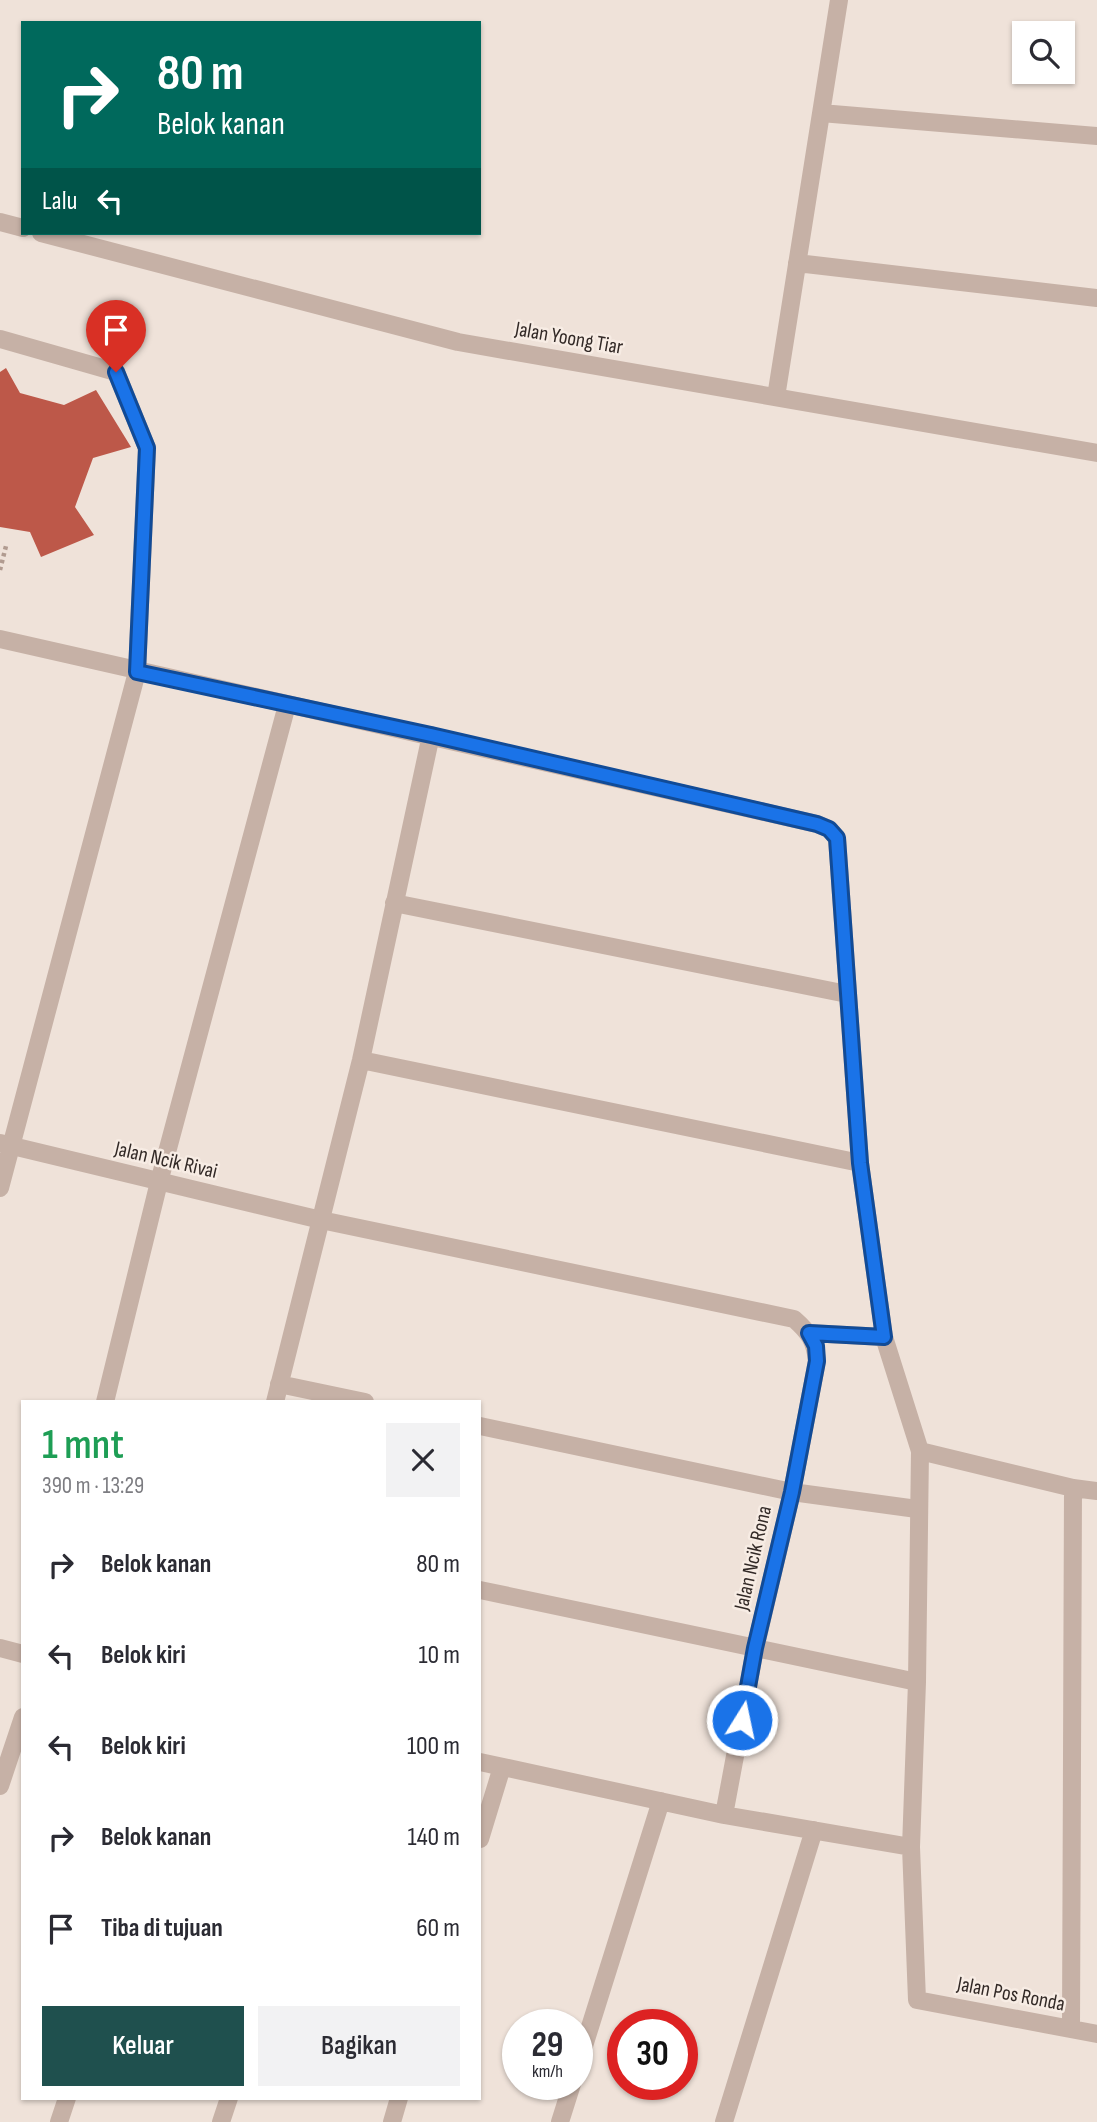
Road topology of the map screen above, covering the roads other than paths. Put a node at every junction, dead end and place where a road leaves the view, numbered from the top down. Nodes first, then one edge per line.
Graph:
1 (839, 0) edge
2 (821, 113) junction
3 (1097, 136) edge
4 (0, 222) edge
5 (21, 227) edge
6 (49, 235) edge
7 (797, 263) junction
8 (1097, 298) edge
9 (0, 339) edge
10 (775, 397) junction
11 (1097, 453) edge
12 (0, 639) edge
13 (137, 672) junction
14 (287, 705) junction
15 (431, 735) junction
16 (394, 903) junction
17 (847, 994) junction
18 (361, 1060) junction
19 (5, 1145) edge
20 (860, 1163) junction
21 (159, 1182) junction
22 (0, 1188) edge
23 (321, 1220) junction
24 (809, 1333) junction
25 (884, 1337) junction
26 (279, 1384) junction
27 (105, 1400) edge
28 (275, 1400) edge
29 (355, 1400) edge
30 (481, 1426) edge
31 (920, 1451) junction
32 (1073, 1488) junction
33 (1097, 1491) edge
34 (792, 1492) junction
35 (918, 1509) junction
36 (481, 1590) edge
37 (0, 1648) edge
38 (755, 1648) junction
39 (21, 1653) edge
40 (917, 1682) junction
41 (21, 1723) edge
42 (481, 1762) edge
43 (502, 1767) junction
44 (0, 1786) edge
45 (661, 1801) junction
46 (724, 1815) junction
47 (814, 1830) junction
48 (481, 1836) edge
49 (911, 1846) junction
50 (593, 2017) edge
51 (1071, 2029) junction
52 (1097, 2034) edge
53 (65, 2100) edge
54 (228, 2100) edge
55 (398, 2100) edge
56 (567, 2100) edge
57 (59, 2122) edge
58 (222, 2122) edge
59 (391, 2122) edge
60 (560, 2122) edge
61 (724, 2122) edge

1 - 2 street
2 - 3 street
2 - 7 street
4 - 5 street
6 - 10 street, Jalan Yoong Tiar
7 - 8 street
7 - 10 street
9 - 13 street
10 - 11 street, Jalan Yoong Tiar
12 - 13 street
13 - 14 street
13 - 19 street
14 - 15 street
14 - 21 street
15 - 16 street
15 - 17 street
16 - 17 street
16 - 18 street
17 - 20 street
18 - 20 street
18 - 23 street
19 - 21 street, Jalan Ncik Rivai
19 - 22 street
20 - 25 street
21 - 23 street, Jalan Ncik Rivai
21 - 27 street
23 - 24 street, Jalan Ncik Rivai
23 - 26 street
24 - 25 street
24 - 34 street, Jalan Ncik Rona
25 - 31 street
26 - 28 street
26 - 29 street
30 - 34 street
31 - 32 street
31 - 35 street
32 - 33 street
32 - 51 street
34 - 35 street
34 - 38 street, Jalan Ncik Rona
35 - 40 street
36 - 38 street
37 - 39 street
38 - 40 street
38 - 46 street, Jalan Ncik Rona
40 - 49 street
41 - 44 street
42 - 43 street
43 - 45 street
43 - 48 street
45 - 46 street
45 - 50 street
46 - 47 street
47 - 49 street
47 - 61 street
49 - 51 street, Jalan Pos Ronda
51 - 52 street, Jalan Pos Ronda
53 - 57 street
54 - 58 street
55 - 59 street
56 - 60 street

